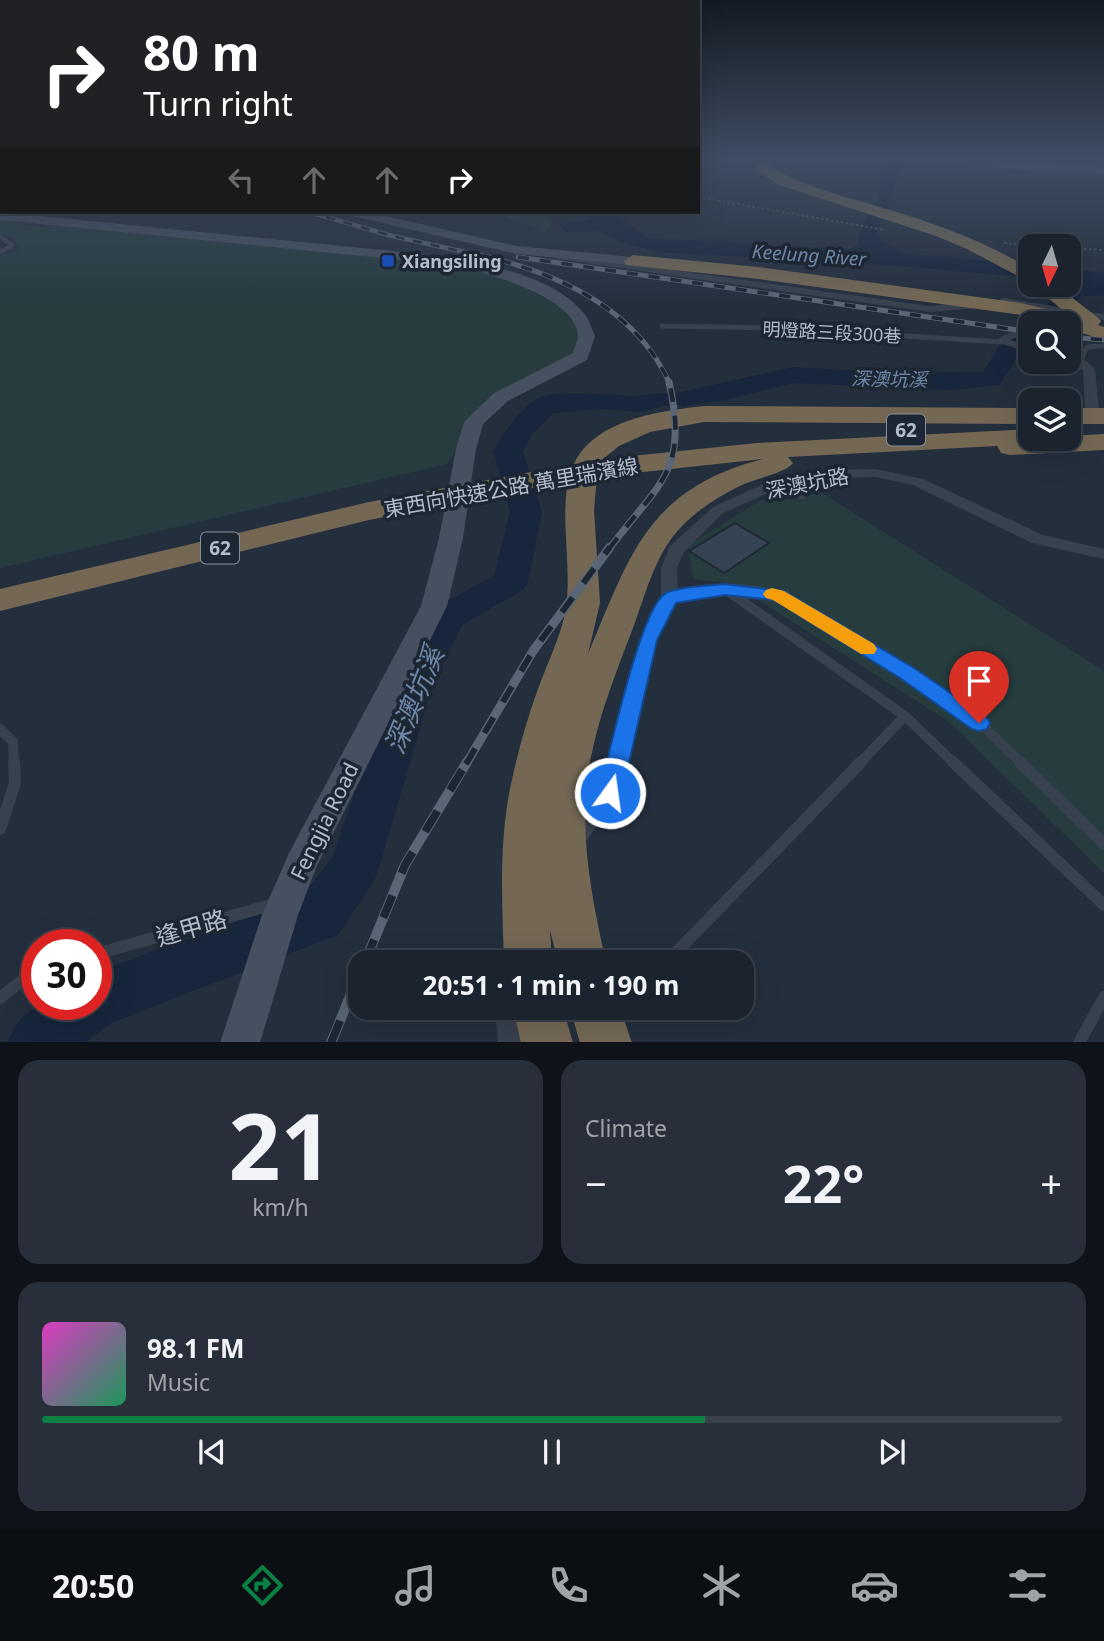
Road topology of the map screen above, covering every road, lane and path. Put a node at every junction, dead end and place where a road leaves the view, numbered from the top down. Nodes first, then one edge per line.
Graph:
1 (750, 207) edge
2 (863, 207) edge
3 (868, 207) edge
4 (361, 214) edge
5 (0, 216) edge
6 (892, 231) dead end
7 (0, 237) edge
8 (1082, 249) edge
9 (1104, 250) edge
10 (0, 252) edge
11 (537, 253) junction
12 (633, 261) junction
13 (1018, 262) edge
14 (1018, 268) edge
15 (903, 297) junction
16 (1073, 298) edge
17 (961, 301) junction
18 (1043, 305) edge
19 (1104, 318) edge
20 (662, 326) dead end
21 (1104, 334) edge
22 (1081, 340) edge
23 (1003, 342) junction
24 (1104, 346) edge
25 (1018, 347) edge
26 (1081, 354) edge
27 (1104, 354) edge
28 (1081, 364) edge
29 (1094, 411) edge
30 (1018, 416) edge
31 (1018, 427) edge
32 (1104, 435) edge
33 (1081, 436) edge
34 (1018, 439) edge
35 (1104, 442) edge
36 (791, 465) junction
37 (440, 489) junction
38 (1104, 554) edge
39 (0, 583) edge
40 (725, 589) junction
41 (758, 592) joint
42 (670, 598) junction
43 (0, 600) edge
44 (905, 716) junction
45 (0, 729) edge
46 (0, 829) edge
47 (1104, 844) edge
48 (1104, 905) edge
49 (283, 908) junction
50 (112, 950) edge
51 (512, 950) edge
52 (528, 950) edge
53 (580, 950) edge
54 (679, 950) edge
55 (21, 981) edge
56 (1104, 997) edge
57 (0, 998) edge
58 (509, 1020) edge
59 (541, 1020) edge
60 (600, 1020) edge
61 (240, 1042) edge
62 (512, 1042) edge
63 (547, 1042) edge
64 (606, 1042) edge
65 (1079, 1042) edge

1 - 6 path
2 - 14 highway
3 - 13 highway
4 - 11 main road
5 - 49 main road, Fengjia Road
7 - 10 lane
8 - 9 path
11 - 12 main road
11 - 17 street
12 - 15 highway
12 - 17 street
15 - 18 highway
15 - 21 highway
16 - 19 highway
17 - 18 street
18 - 19 street
18 - 21 highway
18 - 23 street
20 - 23 lane, 明燈路三段300巷
22 - 27 highway
23 - 25 street
24 - 26 lane
28 - 29 street
30 - 52 highway
31 - 36 highway, 東西向快速公路 萬里瑞濱線 / 62
32 - 33 highway
34 - 36 highway, 東西向快速公路 萬里瑞濱線 / 62
35 - 36 highway
36 - 37 highway, 東西向快速公路 萬里瑞濱線 / 62
36 - 38 street, 深澳坑路
36 - 42 street, 深澳坑路
36 - 53 highway
37 - 39 highway, 東西向快速公路 萬里瑞濱線 / 62
37 - 43 highway, 東西向快速公路 萬里瑞濱線 / 62
40 - 41 street
40 - 42 street
40 - 44 lane
41 - 47 lane
42 - 51 street, 深澳坑路
44 - 48 lane
44 - 54 lane
45 - 46 lane
49 - 50 lane, 逢甲路
49 - 61 main road
55 - 57 lane
56 - 65 lane
58 - 62 street
59 - 63 highway
60 - 64 highway

